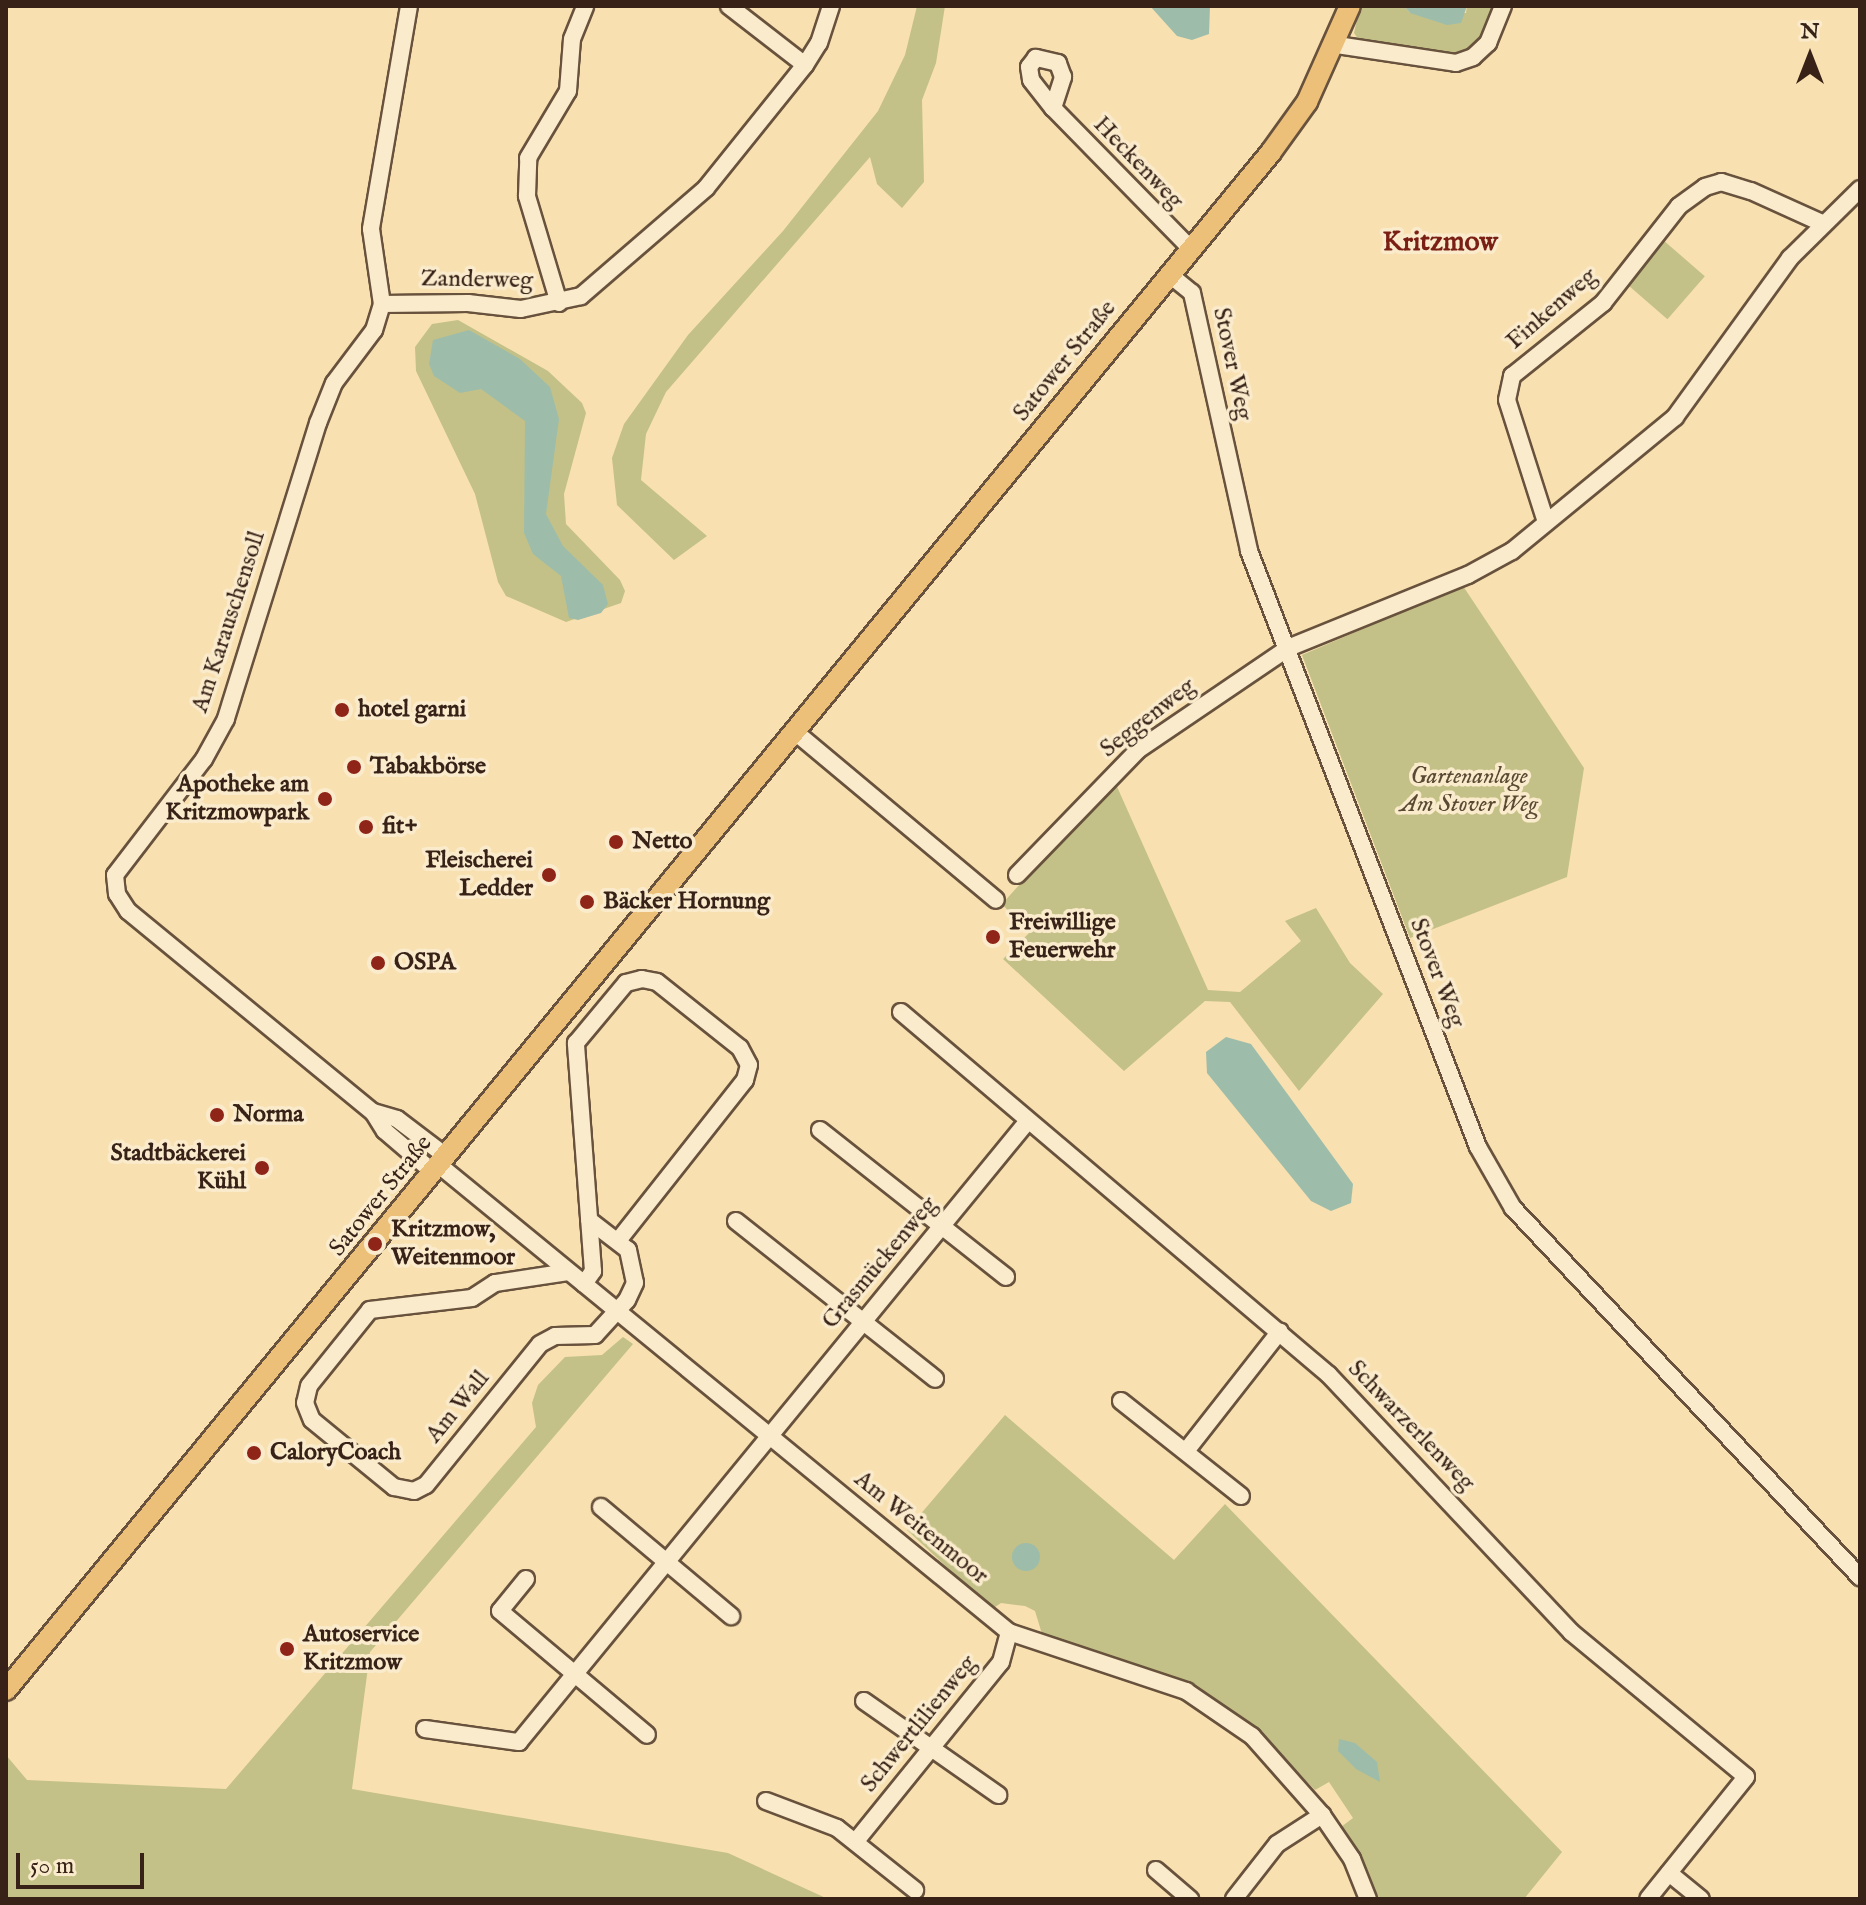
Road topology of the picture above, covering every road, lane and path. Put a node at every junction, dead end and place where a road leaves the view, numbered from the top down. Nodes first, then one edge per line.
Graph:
1 (409, 6) edge
2 (585, 6) edge
3 (729, 6) edge
4 (831, 6) edge
5 (1350, 6) edge
6 (1503, 6) edge
7 (1337, 45) junction
8 (805, 65) junction
9 (1053, 108) dead end
10 (1860, 189) edge
11 (1822, 223) junction
12 (1191, 249) junction
13 (1170, 275) junction
14 (559, 303) junction
15 (382, 304) junction
16 (1546, 522) junction
17 (1288, 648) junction
18 (794, 731) junction
19 (1017, 875) dead end
20 (996, 900) dead end
21 (901, 1012) dead end
22 (1027, 1122) junction
23 (820, 1130) dead end
24 (439, 1164) junction
25 (589, 1220) junction
26 (736, 1221) dead end
27 (943, 1227) junction
28 (618, 1241) junction
29 (568, 1272) junction
30 (1006, 1277) dead end
31 (584, 1284) junction
32 (618, 1312) junction
33 (862, 1322) junction
34 (1280, 1331) junction
35 (935, 1379) dead end
36 (1121, 1401) dead end
37 (767, 1433) junction
38 (1186, 1451) junction
39 (1241, 1496) dead end
40 (601, 1507) dead end
41 (666, 1558) junction
42 (1860, 1577) edge
43 (526, 1579) dead end
44 (731, 1616) dead end
45 (1009, 1632) junction
46 (571, 1673) junction
47 (6, 1690) edge
48 (864, 1701) dead end
49 (425, 1729) dead end
50 (647, 1735) dead end
51 (929, 1748) junction
52 (998, 1795) dead end
53 (766, 1801) dead end
54 (1322, 1815) junction
55 (856, 1841) junction
56 (1156, 1870) dead end
57 (1669, 1873) junction
58 (915, 1890) dead end
59 (1190, 1899) edge
60 (1234, 1899) edge
61 (1368, 1899) edge
62 (1648, 1899) edge
63 (1701, 1899) edge

1 - 15 street
2 - 14 street
3 - 8 street
4 - 8 street, Zanderweg
5 - 7 main road, Satower Straße
6 - 7 street
7 - 12 main road, Satower Straße
8 - 14 street, Zanderweg
9 - 12 street, Heckenweg
10 - 11 street
11 - 16 street
11 - 16 street, Finkenweg
12 - 13 main road, Satower Straße
13 - 17 street, Stover Weg
13 - 18 main road, Satower Straße
14 - 15 street, Zanderweg
15 - 24 street, Am Karauschensoll
16 - 17 street
17 - 19 street, Seggenweg
17 - 42 street, Stover Weg
18 - 20 street
18 - 24 main road, Satower Straße
21 - 22 street
22 - 27 street, Grasmückenweg
22 - 34 street, Schwarzerlenweg
23 - 27 street
24 - 29 street, Am Weitenmoor
24 - 47 main road, Satower Straße
25 - 28 street
25 - 28 street
25 - 31 street
26 - 33 street
27 - 30 street
27 - 33 street, Grasmückenweg
28 - 32 street, Am Wall
29 - 31 street, Am Weitenmoor
29 - 32 street, Am Wall
31 - 32 street, Am Weitenmoor
32 - 37 street, Am Weitenmoor
33 - 35 street
33 - 37 street, Grasmückenweg
34 - 38 street
34 - 57 street, Schwarzerlenweg
36 - 38 street
37 - 41 street, Grasmückenweg
37 - 45 street, Am Weitenmoor
38 - 39 street
40 - 41 street
41 - 44 street
41 - 46 street, Grasmückenweg
43 - 46 street
45 - 51 street, Schwertlilienweg
45 - 54 street, Am Weitenmoor
46 - 49 street, Grasmückenweg
46 - 50 street
48 - 51 street
51 - 52 street
51 - 55 street, Schwertlilienweg
53 - 55 street
54 - 60 street
54 - 61 street, Am Weitenmoor
55 - 58 street
56 - 59 street
57 - 62 street
57 - 63 street

